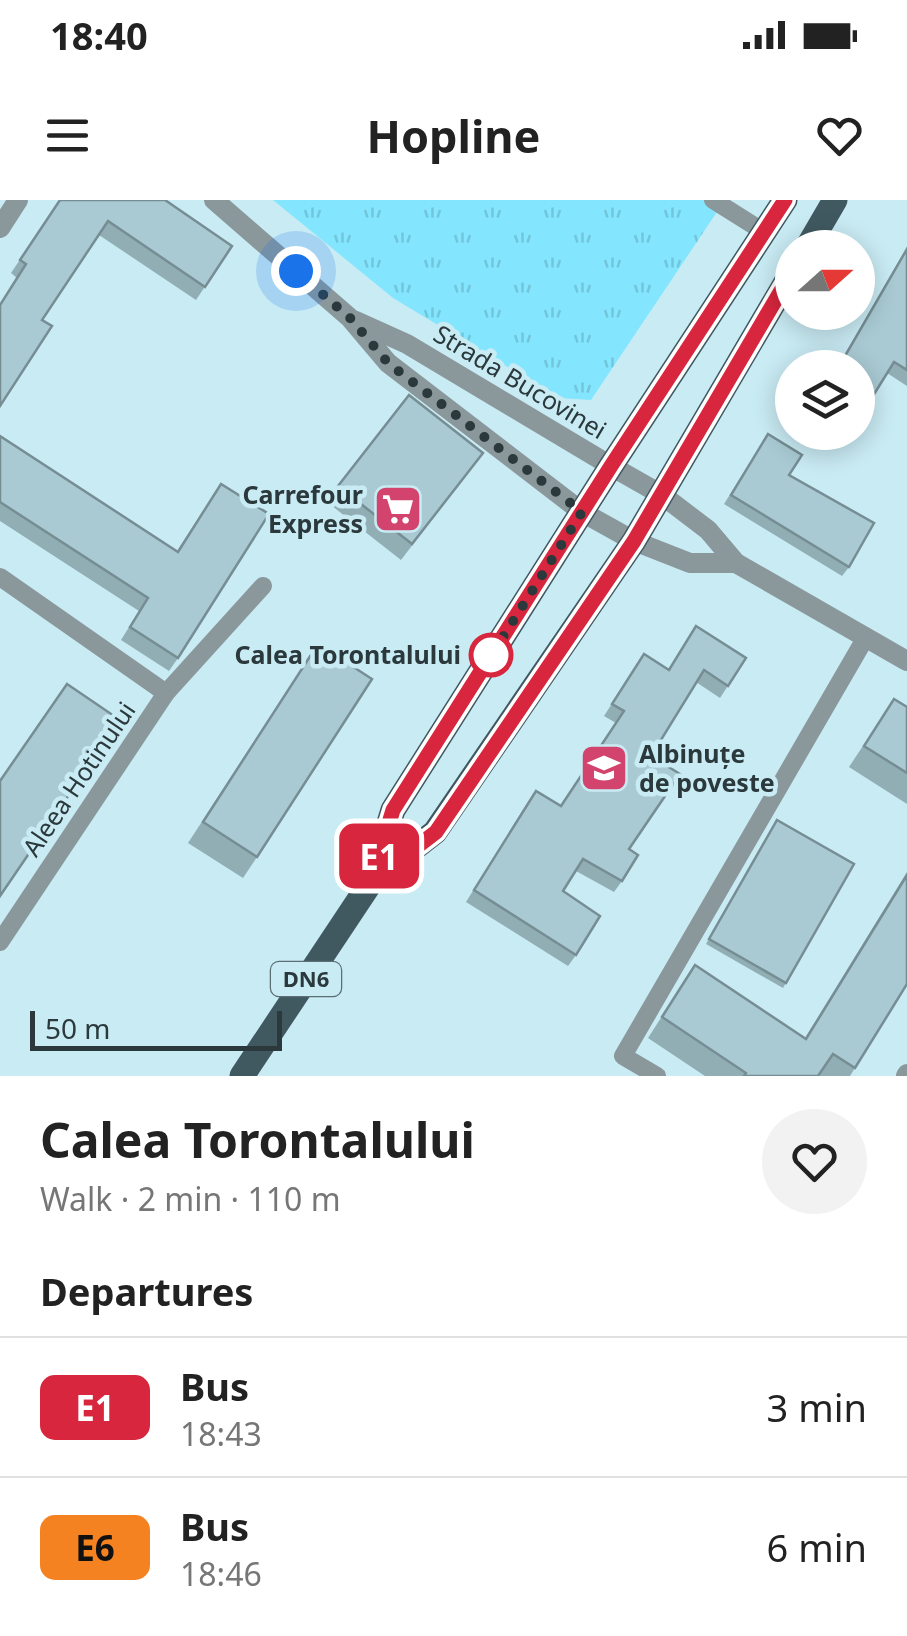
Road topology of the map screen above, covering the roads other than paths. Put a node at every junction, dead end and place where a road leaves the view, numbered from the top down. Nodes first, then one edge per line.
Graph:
1 (18, 200) edge
2 (214, 200) edge
3 (713, 200) edge
4 (785, 200) edge
5 (835, 200) edge
6 (0, 228) edge
7 (818, 230) edge
8 (764, 232) junction
9 (775, 301) edge
10 (350, 318) junction
11 (611, 466) junction
12 (662, 495) junction
13 (582, 512) junction
14 (634, 541) junction
15 (736, 563) junction
16 (0, 577) edge
17 (262, 586) dead end
18 (866, 637) junction
19 (907, 661) edge
20 (166, 693) junction
21 (371, 882) junction
22 (0, 942) edge
23 (242, 1076) edge
24 (657, 1076) edge

1 - 6 street
2 - 10 street, Strada Bucovinei
3 - 8 lane
4 - 8 main road, DN6
5 - 7 main road
8 - 11 main road, DN6
9 - 12 main road, DN6
10 - 11 street, Strada Bucovinei
10 - 13 street, Strada Bucovinei
11 - 12 street, Strada Bucovinei
11 - 13 main road, DN6
12 - 14 main road, DN6
12 - 15 street, Strada Bucovinei
13 - 14 street, Strada Bucovinei
13 - 21 main road, DN6
14 - 15 street, Strada Bucovinei
14 - 21 main road, DN6
15 - 18 street
16 - 20 lane, Aleea Hotinului
17 - 20 lane, Aleea Hotinului
18 - 19 street
18 - 24 lane
20 - 22 lane, Aleea Hotinului
21 - 23 main road, DN6

